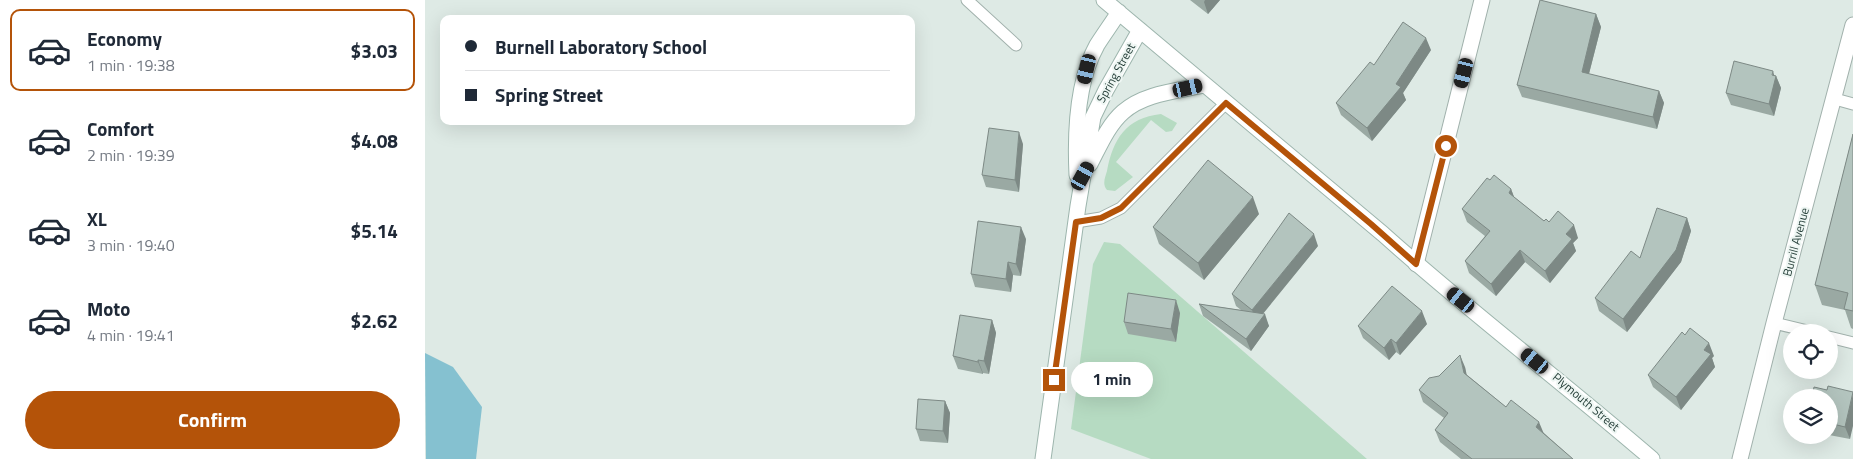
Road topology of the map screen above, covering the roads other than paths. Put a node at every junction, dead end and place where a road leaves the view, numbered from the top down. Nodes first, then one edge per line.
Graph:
1 (967, 0) edge
2 (1483, 0) edge
3 (1106, 1) edge
4 (1119, 12) junction
5 (1853, 25) edge
6 (1140, 30) junction
7 (1015, 45) dead end
8 (1204, 84) junction
9 (1835, 99) junction
10 (1226, 103) junction
11 (1853, 104) edge
12 (1083, 176) junction
13 (1078, 206) junction
14 (1076, 222) junction
15 (1416, 264) junction
16 (1774, 323) junction
17 (1783, 325) edge
18 (1838, 339) edge
19 (1853, 342) edge
20 (1043, 459) edge
21 (1652, 459) edge
22 (1740, 459) edge

1 - 7 lane
2 - 15 street
3 - 4 street, Plymouth Street
4 - 6 street, Plymouth Street
4 - 13 street, Spring Street
5 - 9 street, Burrill Avenue
6 - 8 street, Plymouth Street
6 - 12 street, Spring Street
8 - 10 street, Plymouth Street
8 - 12 street
9 - 11 lane
9 - 16 street, Burrill Avenue
10 - 14 lane
10 - 15 street, Plymouth Street
12 - 13 street, Spring Street
13 - 14 street, Spring Street
14 - 20 street, Spring Street
15 - 21 street, Plymouth Street
16 - 17 lane
16 - 22 street, Burrill Avenue
18 - 19 lane

